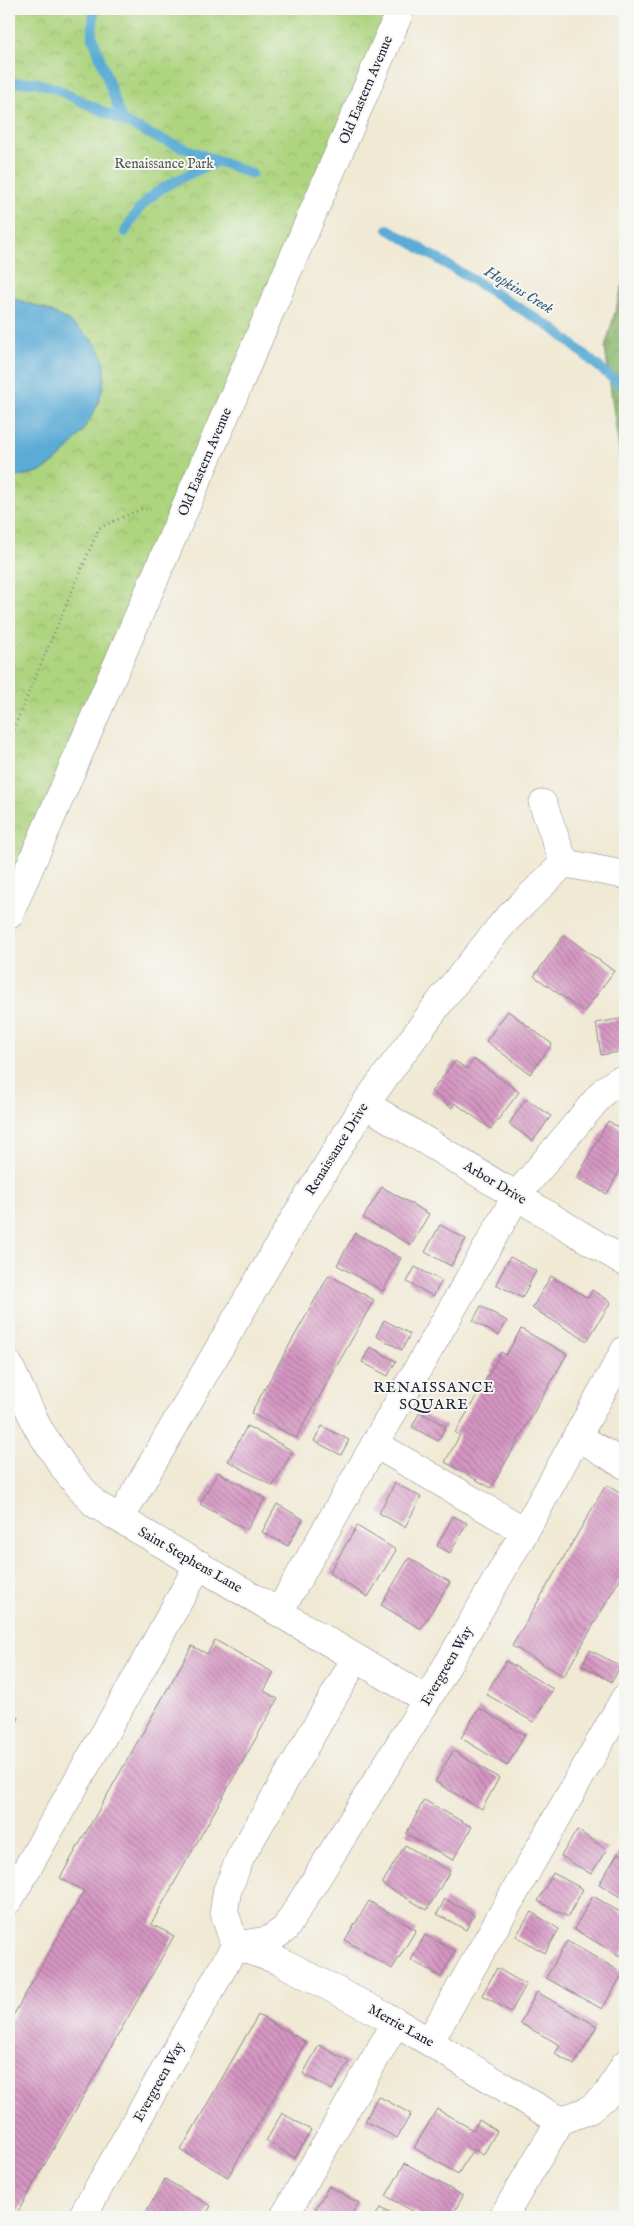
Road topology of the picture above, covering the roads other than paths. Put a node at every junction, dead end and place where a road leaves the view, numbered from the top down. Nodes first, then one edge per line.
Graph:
1 (401, 9) edge
2 (543, 804) dead end
3 (564, 863) junction
4 (625, 875) edge
5 (9, 915) edge
6 (625, 1079) edge
7 (365, 1104) junction
8 (517, 1195) junction
9 (625, 1262) edge
10 (625, 1350) edge
11 (9, 1365) edge
12 (576, 1436) junction
13 (376, 1444) junction
14 (625, 1465) edge
15 (120, 1519) junction
16 (525, 1531) junction
17 (199, 1564) junction
18 (279, 1612) junction
19 (356, 1658) junction
20 (625, 1698) edge
21 (427, 1700) junction
22 (9, 1900) edge
23 (235, 1946) junction
24 (396, 2022) junction
25 (430, 2041) junction
26 (625, 2064) edge
27 (560, 2121) junction
28 (82, 2217) edge
29 (284, 2217) edge
30 (503, 2217) edge

1 - 5 street, Old Eastern Avenue
2 - 3 street
3 - 4 street
3 - 7 street, Renaissance Drive
6 - 8 street
7 - 8 street, Arbor Drive
7 - 15 street, Renaissance Drive
8 - 9 street, Arbor Drive
8 - 13 street
10 - 12 street, Evergreen Way
11 - 15 street, Saint Stephens Lane
12 - 14 street
12 - 16 street, Evergreen Way
13 - 16 street
13 - 18 street
15 - 17 street, Saint Stephens Lane
16 - 21 street, Evergreen Way
17 - 18 street, Saint Stephens Lane
17 - 22 street
18 - 19 street, Saint Stephens Lane
19 - 21 street, Saint Stephens Lane
19 - 23 street
20 - 25 street
21 - 23 street, Evergreen Way
23 - 24 street, Merrie Lane
23 - 28 street, Evergreen Way
24 - 25 street, Merrie Lane
24 - 29 street
25 - 27 street, Merrie Lane
26 - 27 street
27 - 30 street

